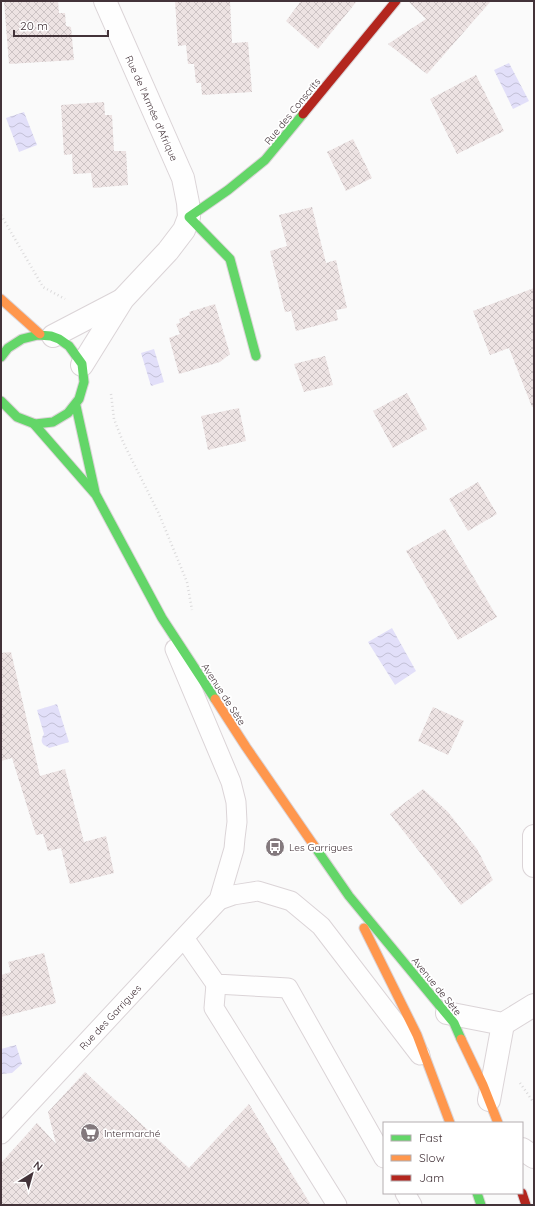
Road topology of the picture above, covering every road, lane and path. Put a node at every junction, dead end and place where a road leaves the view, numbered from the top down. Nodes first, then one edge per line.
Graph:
1 (105, 1) edge
2 (396, 1) edge
3 (1, 216) edge
4 (188, 217) junction
5 (1, 299) edge
6 (65, 299) dead end
7 (123, 299) junction
8 (47, 335) junction
9 (256, 356) dead end
10 (1, 357) edge
11 (82, 365) junction
12 (111, 388) dead end
13 (76, 406) junction
14 (3, 409) edge
15 (34, 424) junction
16 (96, 495) junction
17 (192, 611) dead end
18 (162, 618) junction
19 (534, 836) edge
20 (534, 866) edge
21 (349, 896) junction
22 (219, 900) junction
23 (184, 938) junction
24 (216, 984) junction
25 (534, 1005) edge
26 (447, 1013) junction
27 (503, 1024) junction
28 (498, 1052) junction
29 (429, 1066) junction
30 (489, 1100) junction
31 (534, 1103) edge
32 (450, 1122) edge
33 (498, 1122) edge
34 (1, 1134) edge
35 (523, 1150) edge
36 (383, 1156) edge
37 (534, 1157) edge
38 (406, 1194) edge
39 (477, 1194) edge
40 (522, 1194) edge
41 (337, 1205) edge
42 (412, 1205) edge
43 (482, 1205) edge
44 (526, 1205) edge

1 - 4 street, Rue de l'Armée d'Afrique
2 - 4 main road, Rue des Conscrits
3 - 6 path
4 - 7 street, Rue de l'Armée d'Afrique
4 - 9 main road
5 - 8 main road
7 - 8 street, Rue de l'Armée d'Afrique
7 - 11 street, Rue de l'Armée d'Afrique
8 - 10 main road
8 - 11 main road
11 - 13 main road
12 - 17 path
13 - 15 main road
13 - 16 main road, Avenue de Sète
14 - 15 main road
15 - 16 main road, Avenue de Sète
16 - 18 main road, Avenue de Sète
18 - 21 main road, Avenue de Sète
18 - 22 lane
19 - 20 street
21 - 26 main road, Avenue de Sète
21 - 29 main road, Avenue de Sète
22 - 23 lane, Rue des Garrigues
22 - 29 lane
23 - 24 lane
23 - 34 lane, Rue des Garrigues
24 - 36 lane
24 - 41 lane
25 - 27 street
26 - 27 street
26 - 30 main road, Avenue de Sète
27 - 28 street
28 - 30 street
28 - 31 path
29 - 32 main road, Avenue de Sète
30 - 33 main road, Avenue de Sète
35 - 37 street
38 - 42 lane
39 - 43 main road
40 - 44 main road

